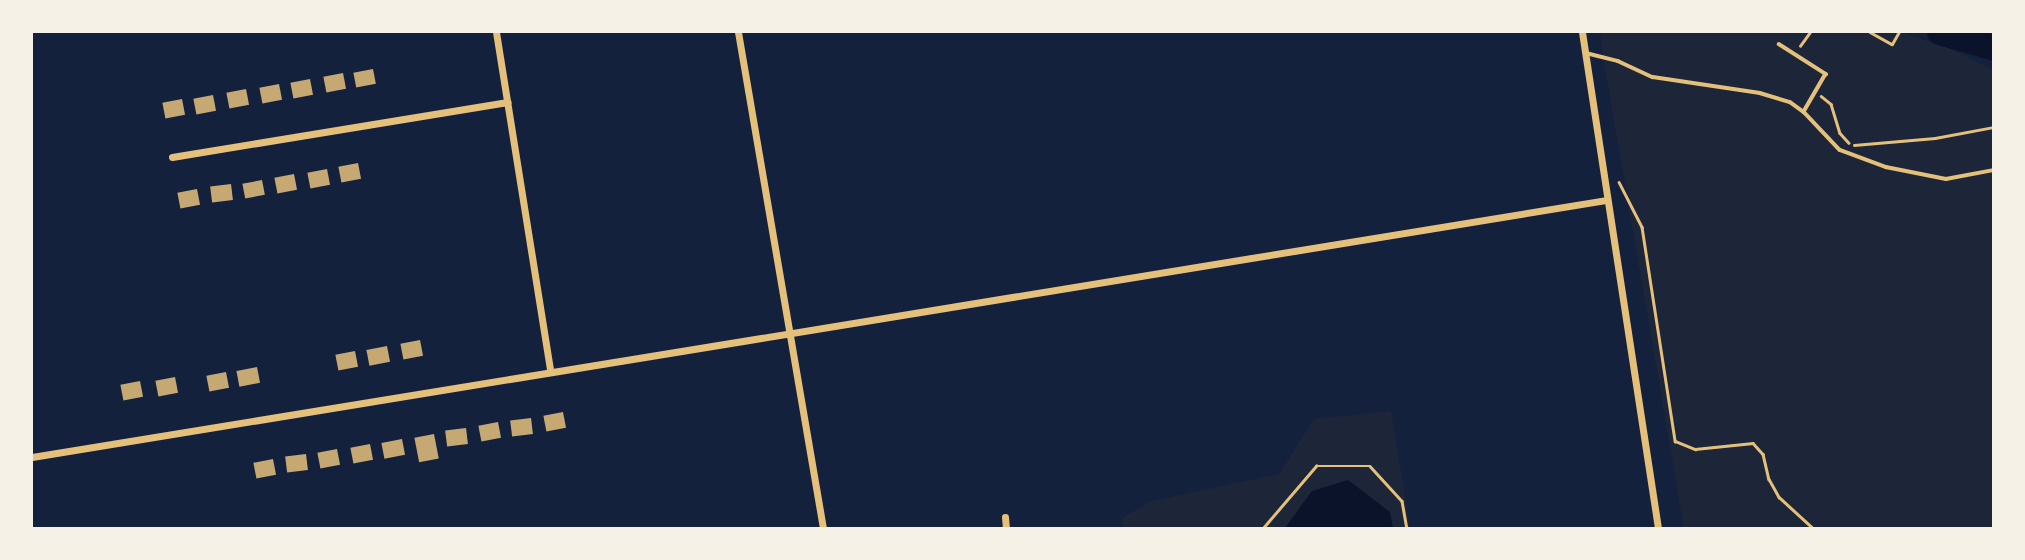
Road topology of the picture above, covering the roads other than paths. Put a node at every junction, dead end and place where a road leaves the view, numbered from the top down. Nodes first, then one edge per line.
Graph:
1 (496, 32) edge
2 (738, 32) edge
3 (1582, 32) edge
4 (1779, 44) dead end
5 (1586, 53) junction
6 (508, 102) junction
7 (1804, 112) junction
8 (172, 157) dead end
9 (1993, 170) edge
10 (1607, 200) junction
11 (789, 333) junction
12 (550, 371) junction
13 (32, 457) edge
14 (1005, 517) dead end
15 (823, 528) edge
16 (1006, 528) edge
17 (1658, 528) edge

1 - 6 street
2 - 11 street
3 - 5 street
4 - 7 lane
5 - 7 lane
5 - 10 street
6 - 8 street
6 - 12 street
7 - 9 lane
10 - 11 street
10 - 17 street
11 - 12 street
11 - 15 street
12 - 13 street
14 - 16 street

